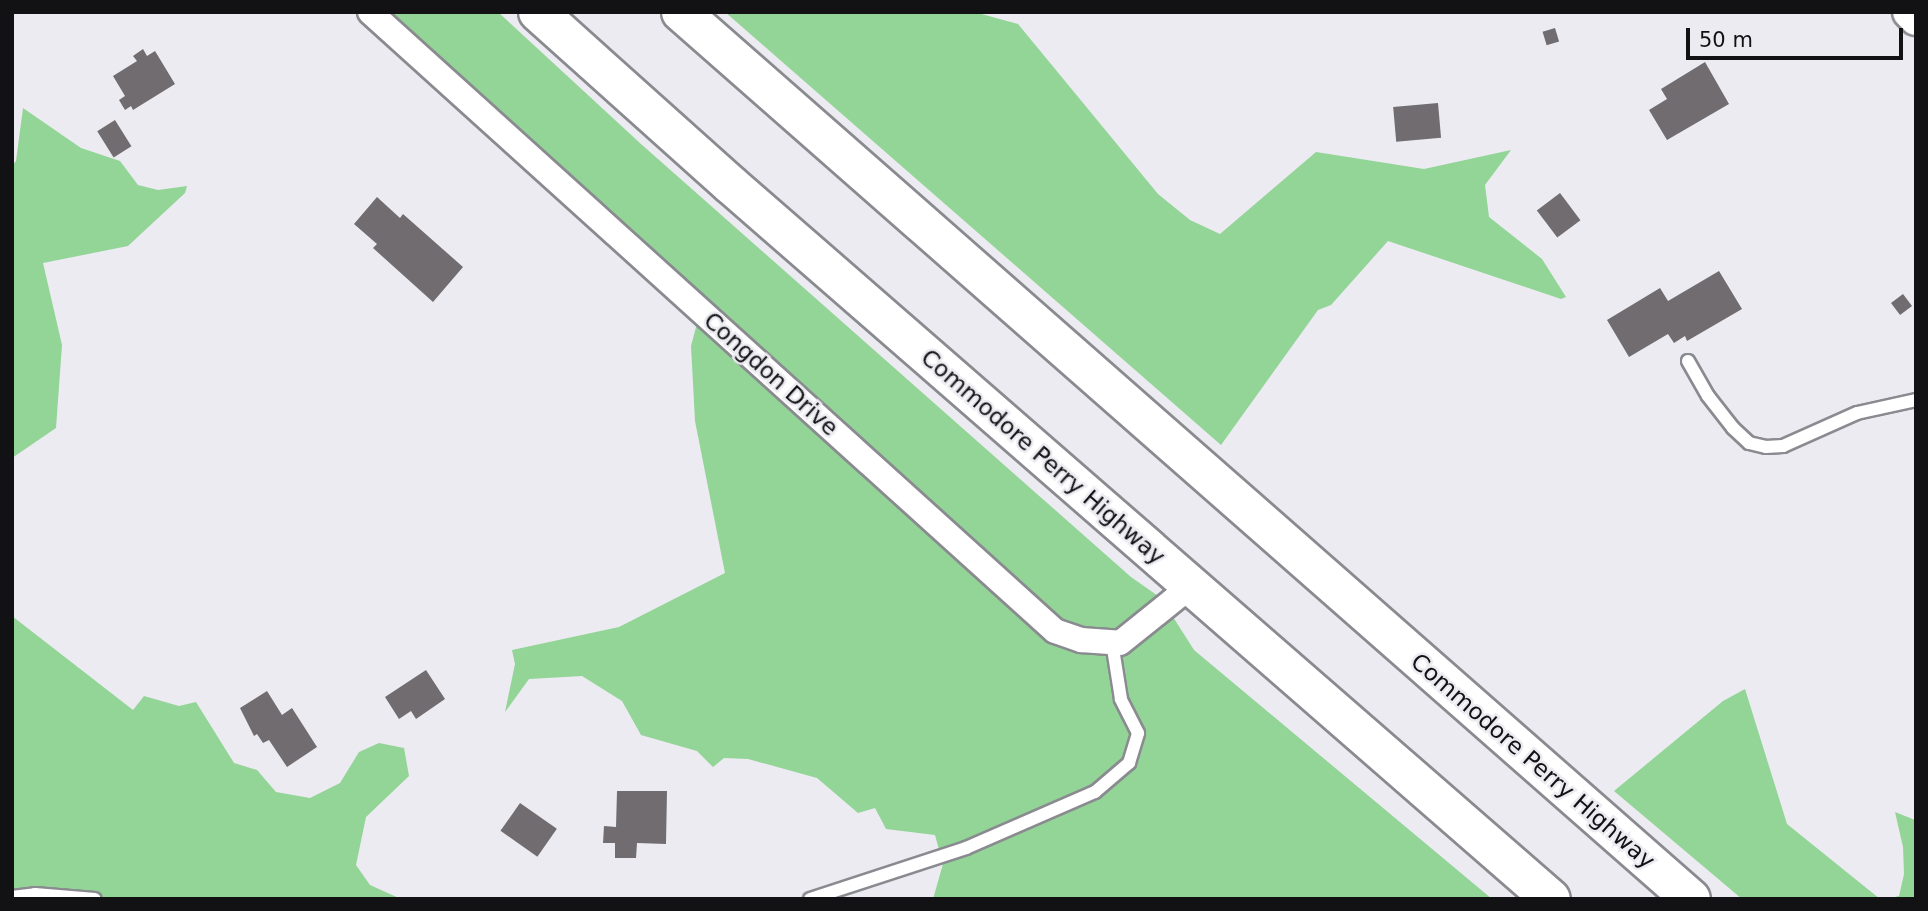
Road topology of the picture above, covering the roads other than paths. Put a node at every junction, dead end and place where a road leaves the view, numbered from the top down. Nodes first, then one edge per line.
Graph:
1 (370, 12) edge
2 (538, 12) edge
3 (681, 12) edge
4 (1909, 12) edge
5 (1916, 19) edge
6 (1688, 361) dead end
7 (1916, 400) edge
8 (1191, 586) junction
9 (1112, 642) junction
10 (12, 897) edge
11 (95, 899) edge
12 (810, 899) edge
13 (1551, 899) edge
14 (1691, 899) edge

1 - 9 street, Congdon Drive
2 - 8 highway, Commodore Perry Highway
3 - 14 highway, Commodore Perry Highway
4 - 5 street
6 - 7 lane
8 - 9 street
8 - 13 highway, Commodore Perry Highway
9 - 12 lane
10 - 11 lane

